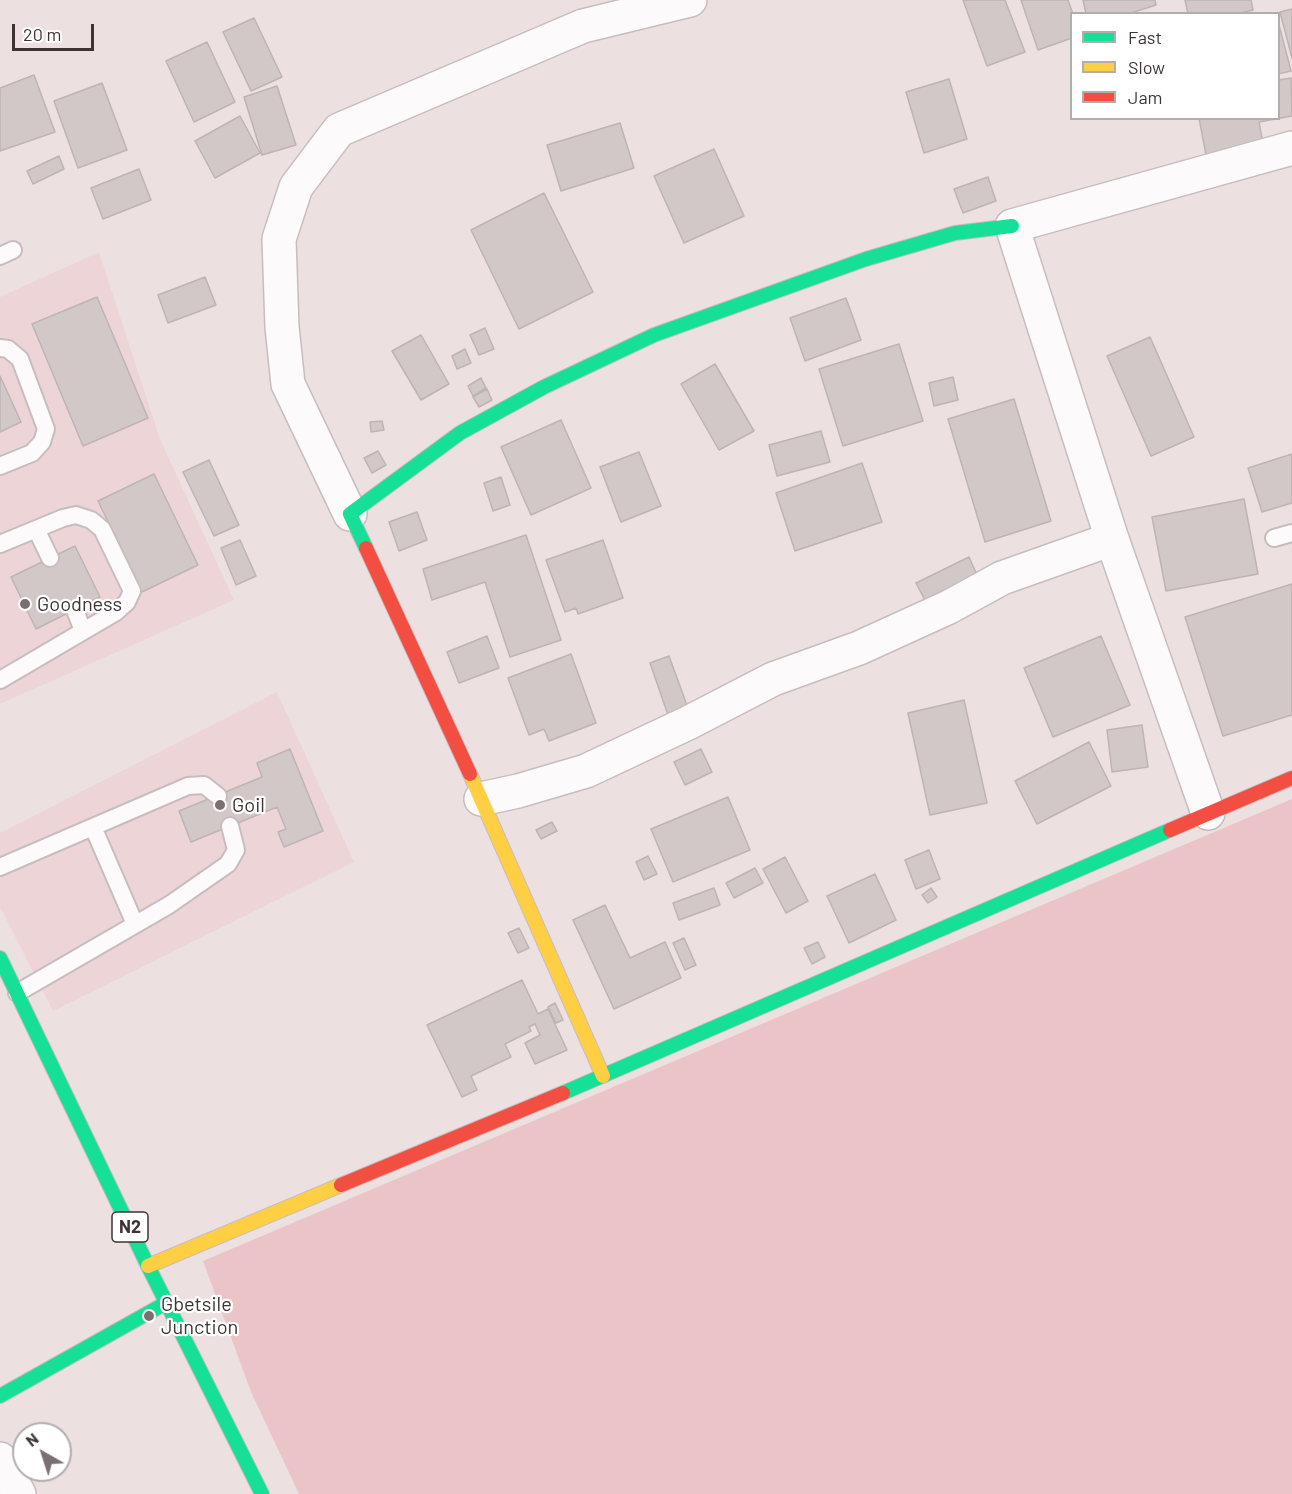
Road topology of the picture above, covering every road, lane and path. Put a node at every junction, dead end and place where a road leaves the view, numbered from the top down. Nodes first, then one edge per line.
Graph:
1 (690, 0) edge
2 (1292, 148) edge
3 (1012, 226) junction
4 (0, 348) edge
5 (1, 462) edge
6 (350, 514) junction
7 (36, 529) junction
8 (1292, 533) edge
9 (1274, 538) dead end
10 (1113, 539) junction
11 (0, 544) edge
12 (50, 558) dead end
13 (75, 610) dead end
14 (84, 631) junction
15 (0, 680) edge
16 (1292, 778) edge
17 (218, 796) dead end
18 (481, 799) junction
19 (1208, 813) junction
20 (230, 826) dead end
21 (93, 827) junction
22 (0, 867) edge
23 (135, 924) junction
24 (0, 958) edge
25 (17, 993) junction
26 (603, 1076) junction
27 (148, 1266) junction
28 (166, 1303) junction
29 (0, 1396) edge
30 (0, 1459) edge
31 (19, 1494) edge
32 (262, 1494) edge

1 - 6 street
2 - 3 street
3 - 6 main road
3 - 10 street
4 - 5 lane
6 - 18 main road
7 - 11 lane
7 - 12 lane
7 - 14 lane
8 - 9 lane
10 - 18 street
10 - 19 street
13 - 14 lane
14 - 15 lane
16 - 19 main road
17 - 21 lane
18 - 26 main road
19 - 26 main road
20 - 23 lane
21 - 22 lane
21 - 23 lane
23 - 25 lane
24 - 25 main road, N2
25 - 27 main road, N2
26 - 27 main road
27 - 28 main road, N2
28 - 29 main road
28 - 32 main road, N2
30 - 31 street

